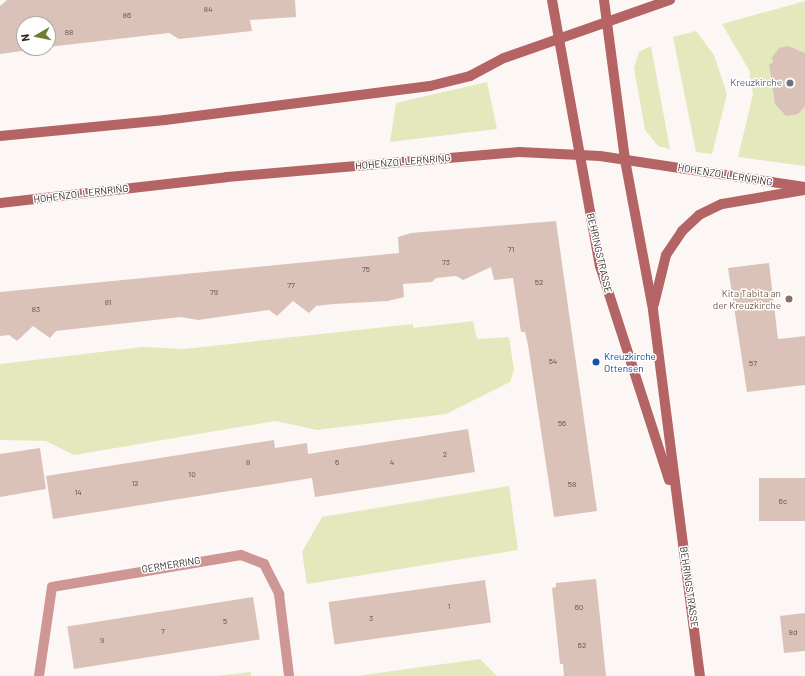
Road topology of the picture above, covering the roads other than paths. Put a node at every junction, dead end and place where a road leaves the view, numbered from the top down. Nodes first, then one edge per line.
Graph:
1 (552, 0) edge
2 (604, 0) edge
3 (670, 0) edge
4 (607, 21) junction
5 (560, 38) junction
6 (0, 136) edge
7 (580, 155) junction
8 (625, 160) junction
9 (805, 187) edge
10 (805, 190) edge
11 (0, 203) edge
12 (653, 310) junction
13 (675, 499) junction
14 (39, 676) edge
15 (289, 676) edge
16 (700, 676) edge

1 - 5 main road, BEHRINGSTRASSE
2 - 4 main road, BEHRINGSTRASSE
3 - 4 main road
4 - 5 main road
4 - 8 main road, BEHRINGSTRASSE
5 - 6 main road
5 - 7 main road, BEHRINGSTRASSE
7 - 8 main road, HOHENZOLLERNRING
7 - 11 main road, HOHENZOLLERNRING
7 - 13 main road, BEHRINGSTRASSE
8 - 9 main road, HOHENZOLLERNRING
8 - 12 main road, BEHRINGSTRASSE
10 - 12 main road
12 - 13 main road, BEHRINGSTRASSE
13 - 16 main road, BEHRINGSTRASSE
14 - 15 street, GERMERRING

